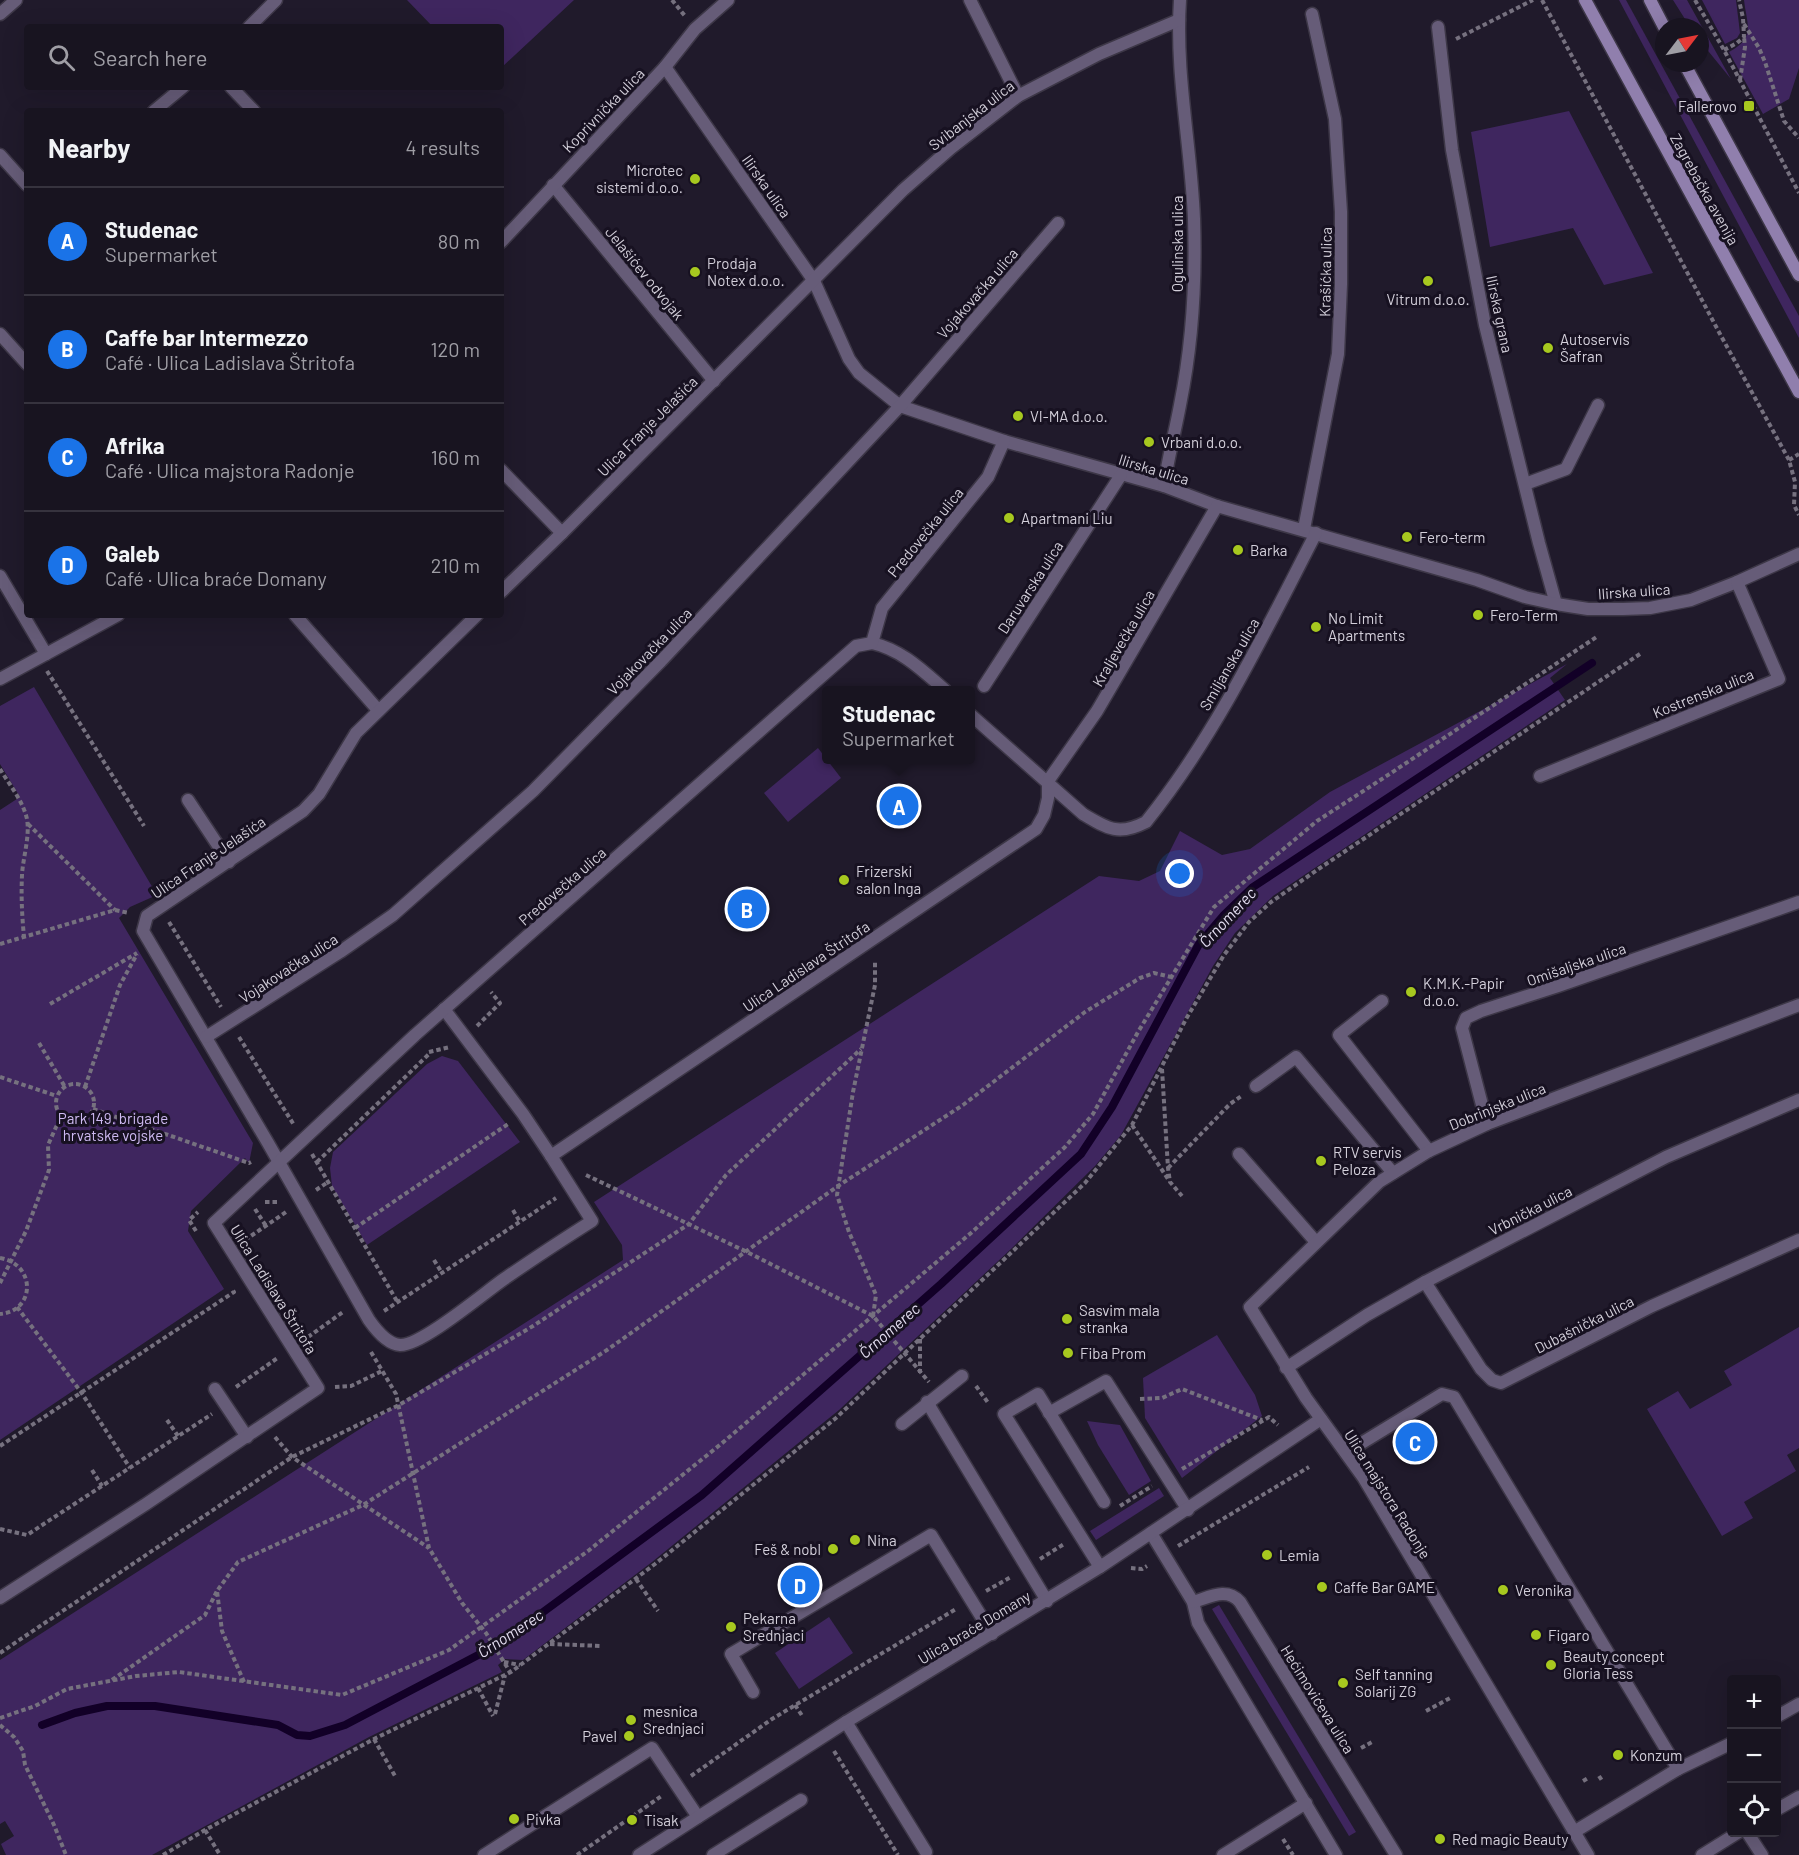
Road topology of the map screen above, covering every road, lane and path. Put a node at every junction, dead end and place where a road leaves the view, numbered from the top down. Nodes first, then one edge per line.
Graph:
1 (16, 0) edge
2 (276, 0) edge
3 (728, 0) edge
4 (970, 0) edge
5 (1180, 0) edge
6 (1533, 0) edge
7 (1542, 0) edge
8 (1585, 0) edge
9 (1650, 0) edge
10 (1695, 0) edge
11 (1739, 0) edge
12 (1, 10) edge
13 (1312, 14) dead end
14 (1659, 18) edge
15 (1179, 20) junction
16 (252, 24) edge
17 (1744, 24) junction
18 (1438, 27) dead end
19 (1744, 37) junction
20 (1440, 47) junction
21 (1724, 50) junction
22 (665, 67) junction
23 (1689, 72) edge
24 (1740, 81) junction
25 (179, 90) edge
26 (234, 90) edge
27 (1018, 96) junction
28 (158, 108) edge
29 (251, 108) edge
30 (1799, 138) edge
31 (0, 155) edge
32 (24, 182) edge
33 (553, 185) junction
34 (1799, 193) edge
35 (1058, 223) dead end
36 (504, 239) edge
37 (1799, 275) edge
38 (814, 281) junction
39 (0, 334) edge
40 (24, 361) edge
41 (714, 381) junction
42 (1799, 392) edge
43 (1598, 405) dead end
44 (900, 406) junction
45 (1004, 441) junction
46 (1799, 454) edge
47 (1789, 460) junction
48 (504, 473) edge
49 (1121, 475) junction
50 (1525, 484) junction
51 (1164, 486) junction
52 (1217, 506) junction
53 (1799, 514) edge
54 (1310, 531) junction
55 (562, 533) junction
56 (1799, 554) edge
57 (0, 576) edge
58 (1737, 582) junction
59 (504, 589) edge
60 (1556, 604) junction
61 (112, 618) edge
62 (298, 618) edge
63 (474, 618) edge
64 (1598, 636) dead end
65 (872, 643) junction
66 (1640, 654) dead end
67 (42, 656) junction
68 (0, 679) edge
69 (940, 686) edge
70 (984, 686) dead end
71 (378, 710) junction
72 (975, 719) edge
73 (0, 769) edge
74 (1540, 776) dead end
75 (1048, 781) junction
76 (188, 800) dead end
77 (27, 824) junction
78 (144, 826) dead end
79 (229, 862) junction
80 (1799, 902) edge
81 (115, 910) junction
82 (147, 916) junction
83 (24, 937) junction
84 (875, 938) junction
85 (0, 944) edge
86 (151, 945) junction
87 (137, 953) junction
88 (1171, 977) junction
89 (1382, 1001) dead end
90 (50, 1004) dead end
91 (1799, 1005) edge
92 (444, 1009) junction
93 (230, 1022) junction
94 (206, 1037) junction
95 (39, 1043) dead end
96 (861, 1049) junction
97 (430, 1053) dead end
98 (1162, 1067) junction
99 (0, 1077) edge
100 (1256, 1086) joint
101 (65, 1087) junction
102 (85, 1087) junction
103 (57, 1096) junction
104 (1799, 1100) edge
105 (93, 1109) junction
106 (523, 1114) junction
107 (61, 1116) junction
108 (292, 1121) junction
109 (1487, 1124) junction
110 (1132, 1125) junction
111 (303, 1139) junction
112 (268, 1143) junction
113 (1429, 1151) junction
114 (1239, 1154) dead end
115 (551, 1156) junction
116 (279, 1162) junction
117 (317, 1162) junction
118 (1168, 1168) junction
119 (1393, 1173) junction
120 (328, 1182) junction
121 (1170, 1182) junction
122 (838, 1186) junction
123 (571, 1188) junction
124 (1182, 1196) dead end
125 (301, 1201) junction
126 (513, 1210) dead end
127 (520, 1222) junction
128 (689, 1224) junction
129 (355, 1228) junction
130 (1799, 1240) edge
131 (1316, 1242) junction
132 (231, 1250) junction
133 (747, 1252) junction
134 (0, 1258) edge
135 (434, 1260) dead end
136 (12, 1262) junction
137 (442, 1274) junction
138 (1425, 1282) junction
139 (0, 1283) edge
140 (229, 1284) dead end
141 (359, 1302) junction
142 (398, 1303) junction
143 (1250, 1306) joint
144 (17, 1307) junction
145 (0, 1314) edge
146 (873, 1317) junction
147 (369, 1320) junction
148 (920, 1338) junction
149 (293, 1348) junction
150 (904, 1355) junction
151 (280, 1356) dead end
152 (1287, 1368) junction
153 (962, 1376) joint
154 (233, 1388) dead end
155 (318, 1388) junction
156 (215, 1389) dead end
157 (81, 1392) junction
158 (927, 1402) junction
159 (399, 1405) junction
160 (1122, 1406) junction
161 (216, 1412) dead end
162 (1049, 1413) junction
163 (1004, 1414) junction
164 (1321, 1419) junction
165 (167, 1420) dead end
166 (1263, 1420) junction
167 (902, 1424) dead end
168 (264, 1425) junction
169 (1278, 1425) dead end
170 (178, 1436) junction
171 (247, 1437) junction
172 (0, 1446) edge
173 (1347, 1452) junction
174 (292, 1457) junction
175 (1309, 1467) dead end
176 (130, 1468) junction
177 (92, 1470) dead end
178 (414, 1471) junction
179 (1167, 1478) junction
180 (102, 1486) junction
181 (1104, 1502) dead end
182 (363, 1504) junction
183 (1115, 1510) dead end
184 (1188, 1510) junction
185 (0, 1529) edge
186 (1151, 1533) junction
187 (1080, 1534) junction
188 (1176, 1547) dead end
189 (429, 1548) junction
190 (1026, 1568) junction
191 (1100, 1568) junction
192 (636, 1579) junction
193 (217, 1591) junction
194 (0, 1598) edge
195 (972, 1600) junction
196 (1047, 1601) junction
197 (1193, 1602) junction
198 (658, 1611) dead end
199 (481, 1628) junction
200 (992, 1634) junction
201 (549, 1644) junction
202 (602, 1646) dead end
203 (0, 1653) edge
204 (503, 1662) junction
205 (520, 1665) junction
206 (507, 1673) junction
207 (111, 1681) junction
208 (244, 1682) junction
209 (478, 1688) junction
210 (753, 1692) dead end
211 (1452, 1697) dead end
212 (1799, 1704) edge
213 (795, 1705) junction
214 (1426, 1711) dead end
215 (1781, 1714) edge
216 (803, 1717) dead end
217 (0, 1718) edge
218 (846, 1722) junction
219 (0, 1725) edge
220 (374, 1739) junction
221 (1374, 1741) dead end
222 (1727, 1745) edge
223 (1361, 1748) dead end
224 (823, 1750) dead end
225 (1678, 1769) junction
226 (395, 1776) dead end
227 (1599, 1776) dead end
228 (1588, 1778) dead end
229 (1583, 1781) dead end
230 (1603, 1782) dead end
231 (677, 1785) junction
232 (1799, 1797) edge
233 (801, 1800) dead end
234 (1306, 1803) junction
235 (1781, 1807) edge
236 (698, 1818) junction
237 (205, 1830) junction
238 (1574, 1832) junction
239 (1732, 1837) edge
240 (1751, 1837) edge
241 (926, 1852) dead end
242 (66, 1855) edge
243 (163, 1855) edge
244 (220, 1855) edge
245 (484, 1855) edge
246 (577, 1855) edge
247 (639, 1855) edge
248 (713, 1855) edge
249 (898, 1855) edge
250 (1223, 1855) edge
251 (1336, 1855) edge
252 (1396, 1855) edge
253 (1588, 1855) edge
254 (1702, 1855) edge
255 (1762, 1855) edge

1 - 12 street
2 - 16 street
3 - 22 street, Koprivnička ulica
4 - 27 street
5 - 15 street, Ogulinska ulica
6 - 20 path
7 - 47 path
8 - 42 main road, Zagrebačka avenija
9 - 14 main road
10 - 21 path
11 - 17 path
13 - 54 street, Krašićka ulica
15 - 27 street, Svibanjska ulica
15 - 51 street, Ogulinska ulica
17 - 19 path
17 - 30 path
18 - 20 street, Ilirska grana
19 - 21 path
19 - 24 path
20 - 50 street, Ilirska grana
21 - 24 path
22 - 33 street, Koprivnička ulica
22 - 38 street, Ilirska ulica
23 - 37 main road
24 - 34 path
25 - 28 street
26 - 29 street
27 - 38 street, Svibanjska ulica
31 - 32 street
33 - 36 street, Koprivnička ulica
33 - 41 street, Jelašićev odvojak
35 - 44 street, Vojakovačka ulica
38 - 41 street, Ulica Franje Jelašića
38 - 44 street, Ilirska ulica
39 - 40 street
41 - 55 street, Ulica Franje Jelašića
43 - 50 street
44 - 45 street, Ilirska ulica
44 - 93 street, Vojakovačka ulica
45 - 49 street, Ilirska ulica
45 - 65 street, Predovečka ulica
46 - 47 path
47 - 53 path
48 - 55 street
49 - 51 street, Ilirska ulica
49 - 70 street, Daruvarska ulica
50 - 60 street, Ilirska grana
51 - 52 street, Ilirska ulica
52 - 54 street, Ilirska ulica
52 - 75 street, Kraljevečka ulica
54 - 60 street, Ilirska ulica
54 - 75 street, Smiljanska ulica
55 - 59 street, Ulica Franje Jelašića
56 - 58 street, Ilirska ulica
57 - 67 street
58 - 60 street, Ilirska ulica
58 - 74 street, Kostrenska ulica
61 - 67 street
62 - 71 street
63 - 71 street, Ulica Franje Jelašića
64 - 88 path
65 - 69 street
65 - 92 street, Predovečka ulica
66 - 98 path
67 - 68 street
67 - 78 path
71 - 79 street, Ulica Franje Jelašića
72 - 75 street
73 - 77 path
75 - 84 street, Ulica Ladislava Štritofa
76 - 79 street
77 - 81 path
77 - 83 path
79 - 82 street, Ulica Franje Jelašića
80 - 109 street, Omišaljska ulica
81 - 82 path
81 - 83 path
82 - 86 street, Ulica Franje Jelašića
82 - 93 path
83 - 85 path
84 - 96 path
84 - 115 street, Ulica Ladislava Štritofa
86 - 87 path
86 - 94 street, Ulica Franje Jelašića
87 - 90 path
87 - 102 path
88 - 122 path
88 - 146 path
89 - 113 street
91 - 109 street, Dobrinjska ulica
92 - 106 street
92 - 111 street, Predovečka ulica
93 - 94 street, Vojakovačka ulica
93 - 108 path
94 - 112 street, Ulica Franje Jelašića
95 - 101 path
96 - 122 path
96 - 128 path
97 - 117 path
98 - 110 path
98 - 118 path
99 - 103 path
100 - 118 path
100 - 119 street
101 - 102 path
101 - 103 path
102 - 105 path
103 - 107 path
104 - 138 street, Vrbnička ulica
105 - 107 path
105 - 112 path
106 - 115 street
106 - 129 path
107 - 136 path
108 - 111 path
108 - 112 path
109 - 113 street, Dobrinjska ulica
110 - 121 path
110 - 148 path
111 - 116 street, Predovečka ulica
111 - 117 path
112 - 116 street, Ulica Franje Jelašića
113 - 119 street, Dobrinjska ulica
114 - 131 street
115 - 123 street
115 - 128 path
116 - 125 street
116 - 132 street, Ulica Ladislava Štritofa
117 - 120 path
118 - 121 path
119 - 131 street, Dobrinjska ulica
120 - 125 path
120 - 129 path
121 - 124 path
122 - 133 path
122 - 146 path
123 - 127 path
123 - 147 street
125 - 132 path
125 - 141 street
126 - 127 path
127 - 137 path
128 - 133 path
128 - 159 path
129 - 142 path
130 - 138 street, Dubašnička ulica
131 - 143 street, Dobrinjska ulica
132 - 149 street, Ulica Ladislava Štritofa
133 - 146 path
133 - 178 path
134 - 136 path
135 - 137 path
136 - 139 path
136 - 144 path
137 - 142 path
138 - 152 street, Vrbnička ulica
140 - 157 path
141 - 147 street
141 - 149 path
142 - 147 path
143 - 152 street, Ulica majstora Radonje
144 - 145 path
144 - 157 path
146 - 150 path
146 - 199 path
148 - 150 path
148 - 150 path
149 - 155 street, Ulica Ladislava Štritofa
150 - 192 path
151 - 154 path
152 - 164 street, Ulica majstora Radonje
153 - 158 street
153 - 163 path
155 - 159 path
155 - 168 street
156 - 171 street
157 - 172 path
157 - 176 path
158 - 167 street
158 - 190 street
159 - 174 path
159 - 178 path
160 - 162 street
160 - 166 path
160 - 179 street
161 - 170 path
162 - 163 street
162 - 181 street
163 - 187 street
164 - 173 street, Ulica majstora Radonje
164 - 184 street, Ulica braće Domany
165 - 170 path
166 - 169 path
166 - 179 path
168 - 171 street
168 - 174 path
170 - 176 path
171 - 194 street
173 - 225 street
173 - 238 street, Ulica majstora Radonje
174 - 182 path
174 - 203 path
175 - 188 path
176 - 180 path
177 - 180 path
178 - 182 path
178 - 189 path
179 - 183 path
179 - 184 street
180 - 185 path
182 - 189 path
182 - 193 path
184 - 186 street, Ulica braće Domany
186 - 191 street, Ulica braće Domany
186 - 197 street
187 - 190 path
187 - 191 street
189 - 199 path
190 - 195 path
190 - 196 street
191 - 196 street, Ulica braće Domany
192 - 198 path
192 - 201 path
193 - 207 path
193 - 208 path
195 - 200 street
195 - 210 street
195 - 213 path
196 - 200 street, Ulica braće Domany
197 - 234 street
197 - 252 street, Hećimovićeva ulica
199 - 204 path
199 - 208 path
200 - 218 street, Ulica braće Domany
201 - 202 path
201 - 205 path
204 - 205 path
204 - 206 path
205 - 206 path
206 - 209 path
206 - 209 path
207 - 208 path
207 - 217 path
209 - 220 path
211 - 214 path
212 - 215 street
213 - 216 path
213 - 231 path
218 - 236 street, Ulica braće Domany
218 - 241 street
219 - 242 path
220 - 226 path
220 - 237 path
221 - 223 path
222 - 225 street
224 - 249 path
225 - 238 street
227 - 230 path
228 - 229 path
231 - 236 street
231 - 245 street
231 - 246 path
232 - 235 street
233 - 248 street
234 - 250 street
234 - 251 street
236 - 247 street, Ulica braće Domany
237 - 243 path
237 - 244 path
238 - 253 street, Ulica majstora Radonje
239 - 254 street
240 - 255 street

